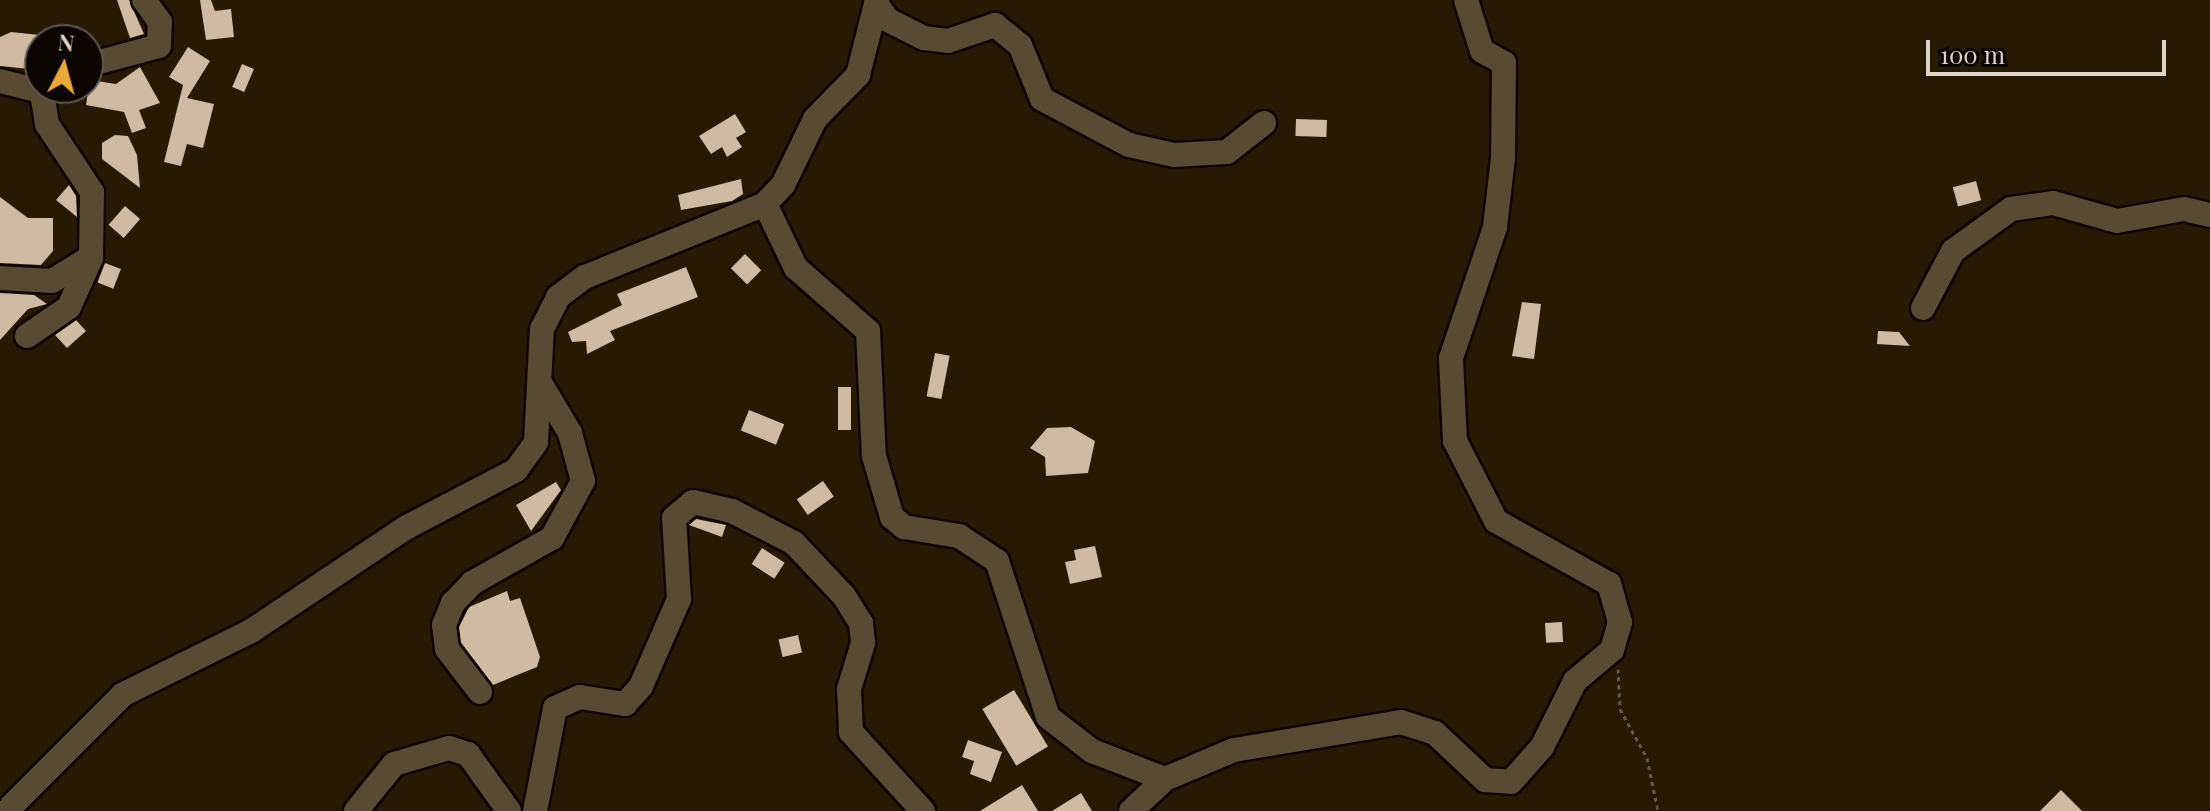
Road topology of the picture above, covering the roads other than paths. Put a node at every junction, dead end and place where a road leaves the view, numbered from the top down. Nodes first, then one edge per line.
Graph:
1 (144, 0) edge
2 (1466, 0) edge
3 (876, 2) edge
4 (104, 61) edge
5 (0, 81) edge
6 (24, 86) edge
7 (43, 104) edge
8 (1264, 123) dead end
9 (765, 204) junction
10 (2210, 215) edge
11 (91, 257) junction
12 (0, 278) edge
13 (1923, 308) dead end
14 (27, 336) dead end
15 (542, 386) junction
16 (480, 692) dead end
17 (1165, 779) junction
18 (7, 811) edge
19 (356, 811) edge
20 (509, 811) edge
21 (535, 811) edge
22 (923, 811) edge
23 (1131, 811) edge

1 - 4 street
2 - 17 street
3 - 8 street
3 - 9 street
5 - 6 street
7 - 11 street
9 - 15 street
9 - 17 street
10 - 13 street
11 - 12 street
11 - 14 street
15 - 16 street
15 - 18 street
17 - 23 street
19 - 20 street
21 - 22 street

